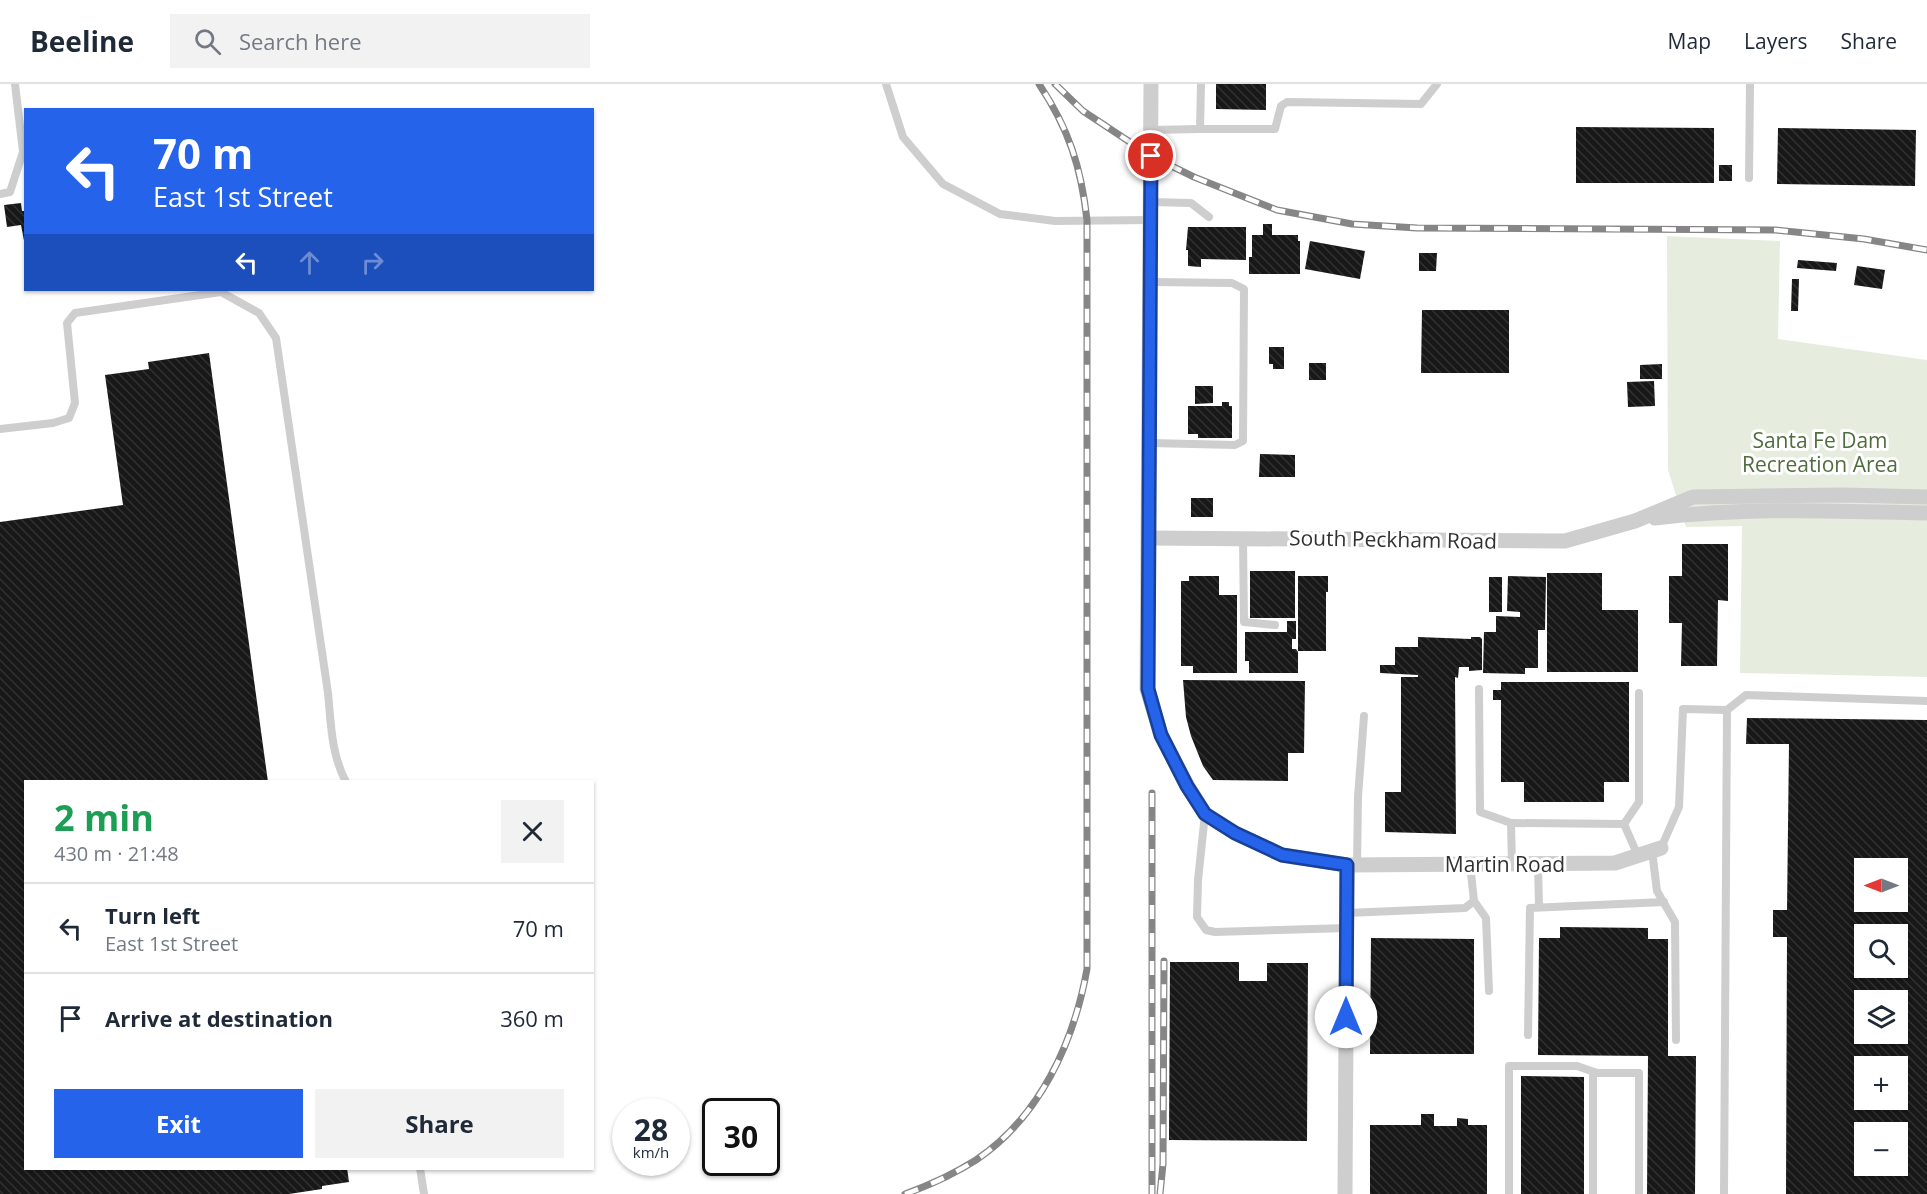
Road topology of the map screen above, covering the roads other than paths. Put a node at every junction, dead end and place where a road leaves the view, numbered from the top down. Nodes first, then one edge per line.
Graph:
1 (15, 84) edge
2 (886, 84) edge
3 (1151, 84) edge
4 (1201, 84) edge
5 (1437, 84) edge
6 (1750, 84) edge
7 (1200, 129) junction
8 (1151, 130) junction
9 (24, 151) edge
10 (1749, 178) dead end
11 (0, 194) edge
12 (1151, 202) junction
13 (1209, 217) dead end
14 (1151, 220) junction
15 (1151, 282) junction
16 (0, 429) edge
17 (1150, 443) junction
18 (1927, 497) edge
19 (1927, 513) edge
20 (1635, 521) junction
21 (1149, 538) junction
22 (1243, 538) junction
23 (1275, 624) dead end
24 (1479, 689) dead end
25 (1639, 693) dead end
26 (1927, 701) edge
27 (1727, 710) junction
28 (1364, 716) dead end
29 (345, 780) edge
30 (1205, 814) junction
31 (1511, 823) junction
32 (1624, 824) junction
33 (1650, 851) junction
34 (1470, 864) junction
35 (1512, 864) junction
36 (1538, 864) junction
37 (1352, 865) junction
38 (1474, 902) junction
39 (1664, 902) junction
40 (1539, 907) junction
41 (1347, 921) junction
42 (1489, 991) dead end
43 (1528, 1035) dead end
44 (1676, 1040) dead end
45 (1593, 1072) junction
46 (420, 1170) edge
47 (424, 1194) edge
48 (1345, 1194) edge
49 (1509, 1194) edge
50 (1593, 1194) edge
51 (1639, 1194) edge
52 (1724, 1194) edge

1 - 9 lane
2 - 14 lane
3 - 8 street
4 - 7 lane
5 - 7 lane
6 - 10 lane
7 - 8 lane
8 - 12 street
9 - 11 lane
12 - 13 lane
12 - 14 street
14 - 15 street
15 - 17 street
15 - 17 lane
16 - 29 lane
17 - 21 street
18 - 20 street
19 - 20 street
20 - 22 street, South Peckham Road
21 - 22 street, South Peckham Road
21 - 30 street
22 - 23 lane
24 - 31 lane
25 - 32 lane
26 - 27 lane
27 - 33 lane
27 - 52 lane
28 - 37 lane
30 - 37 street, Martin Road
30 - 41 lane
31 - 32 lane
31 - 35 lane
32 - 33 lane
33 - 36 street, Martin Road
33 - 39 lane
34 - 35 street, Martin Road
34 - 37 street, Martin Road
34 - 38 lane
35 - 36 street, Martin Road
36 - 40 lane
37 - 41 street
38 - 41 lane
38 - 42 lane
39 - 40 lane
39 - 44 lane
40 - 43 lane
41 - 48 street
45 - 49 lane
45 - 50 lane
45 - 51 lane
46 - 47 lane

